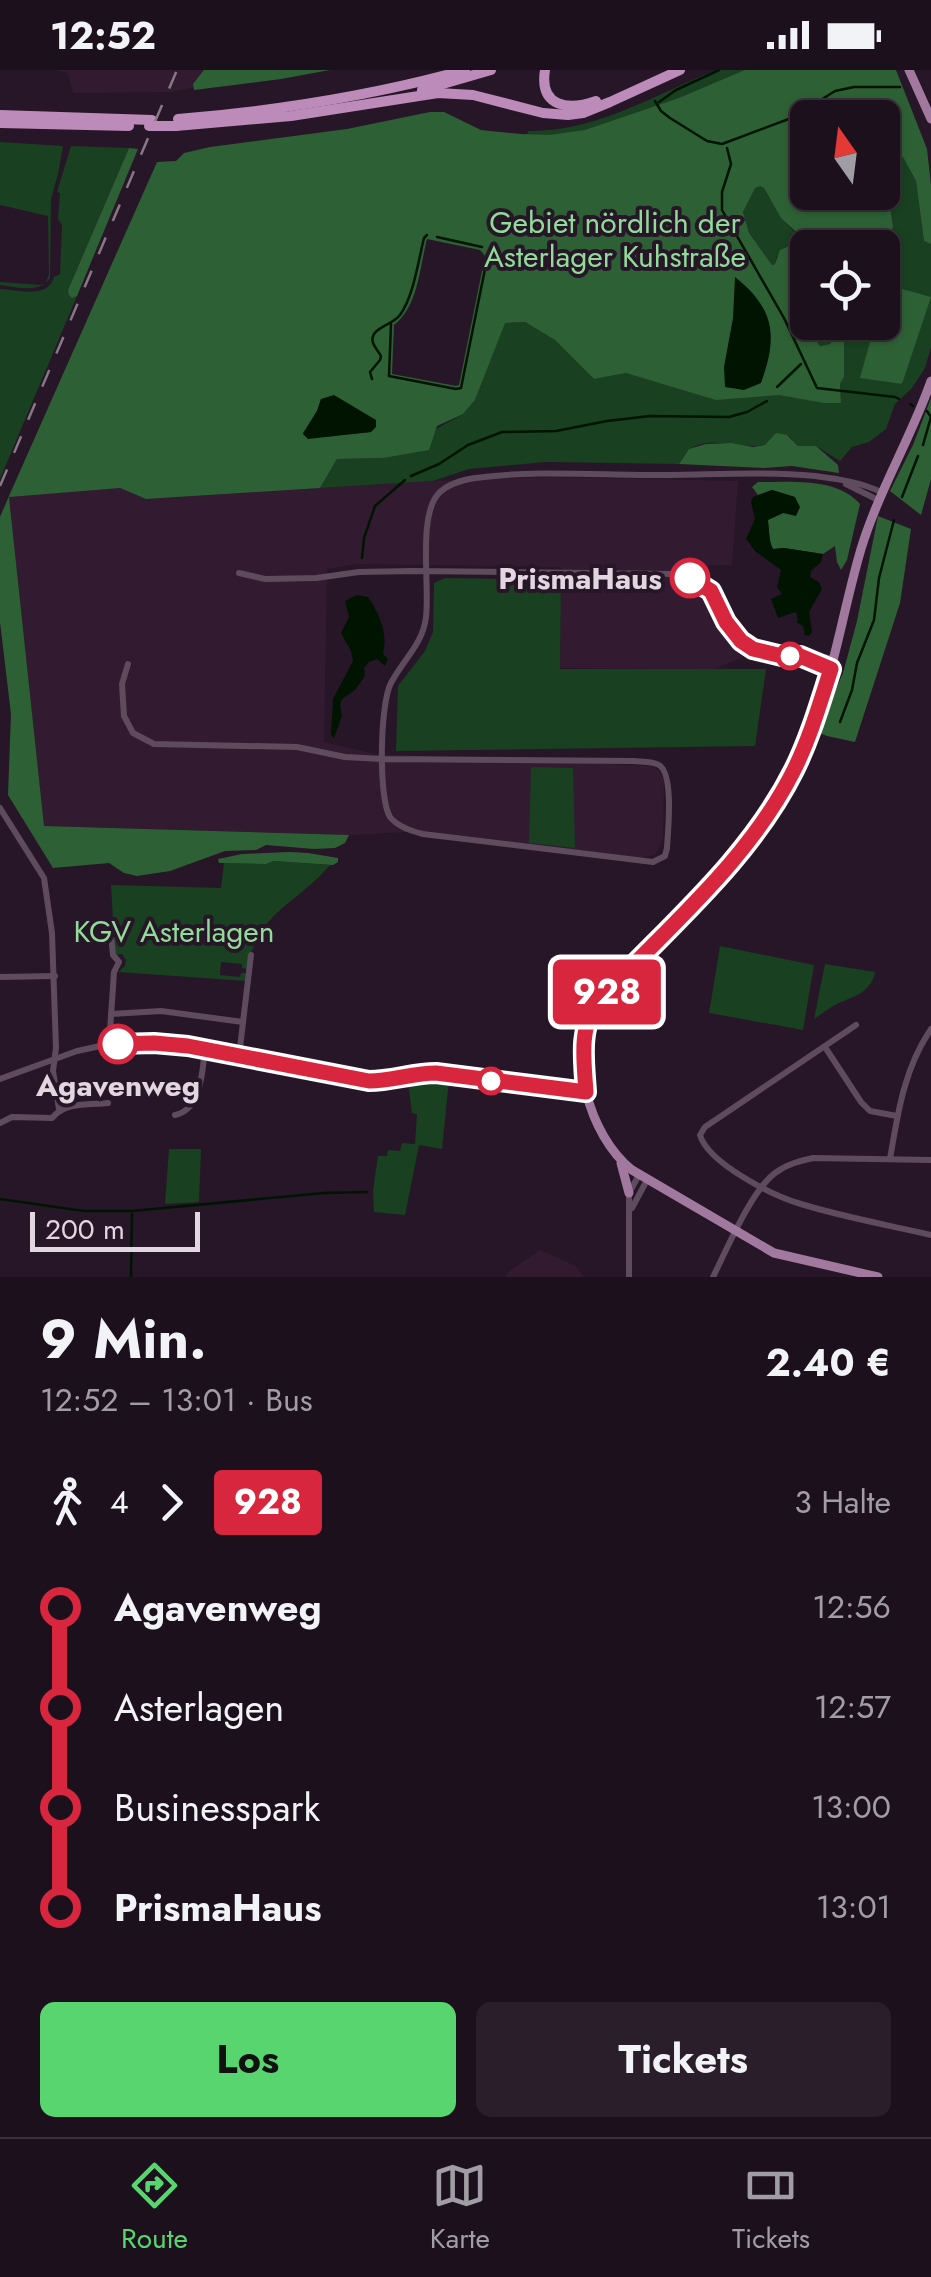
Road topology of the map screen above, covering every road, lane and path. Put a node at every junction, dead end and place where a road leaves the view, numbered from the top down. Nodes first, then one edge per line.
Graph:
1 (465, 70) edge
2 (491, 70) edge
3 (545, 70) edge
4 (670, 70) edge
5 (680, 70) edge
6 (909, 70) edge
7 (378, 102) junction
8 (0, 115) edge
9 (931, 119) edge
10 (68, 122) junction
11 (177, 123) junction
12 (0, 124) edge
13 (931, 381) edge
14 (880, 496) junction
15 (427, 571) junction
16 (240, 573) dead end
17 (128, 664) dead end
18 (832, 664) junction
19 (382, 759) junction
20 (0, 808) edge
21 (111, 935) dead end
22 (251, 955) dead end
23 (54, 976) junction
24 (0, 978) edge
25 (111, 1014) junction
26 (243, 1022) junction
27 (856, 1025) dead end
28 (931, 1029) edge
29 (109, 1045) junction
30 (825, 1048) junction
31 (205, 1049) junction
32 (239, 1056) junction
33 (54, 1061) junction
34 (0, 1080) edge
35 (586, 1092) junction
36 (108, 1103) dead end
37 (59, 1109) junction
38 (174, 1115) dead end
39 (897, 1116) junction
40 (0, 1123) edge
41 (890, 1159) junction
42 (931, 1160) edge
43 (620, 1161) junction
44 (643, 1178) junction
45 (762, 1186) junction
46 (629, 1193) junction
47 (630, 1214) junction
48 (736, 1232) junction
49 (931, 1236) edge
50 (630, 1277) edge
51 (712, 1277) edge
52 (878, 1277) edge

1 - 11 highway
2 - 7 highway
3 - 4 highway
5 - 7 highway
6 - 9 main road
7 - 11 highway
8 - 10 highway
10 - 11 highway, bridge
10 - 12 highway
13 - 14 main road
14 - 15 street
14 - 18 main road
15 - 16 street
15 - 18 street
15 - 19 street
17 - 19 street
18 - 35 main road
19 - 19 street
20 - 23 street
21 - 25 street
22 - 26 street
23 - 24 street
23 - 33 street
25 - 26 street
25 - 29 street
26 - 32 street
27 - 30 street
28 - 39 street
29 - 31 street
29 - 33 street
30 - 39 street
30 - 45 street
31 - 32 street
31 - 38 street
32 - 35 street
33 - 34 street
33 - 37 street
35 - 43 main road
36 - 37 street
37 - 40 street
39 - 41 street
41 - 42 street
41 - 45 street
43 - 44 main road
43 - 46 main road
44 - 46 street
44 - 47 street
44 - 48 main road
45 - 48 street
45 - 49 street
46 - 47 street
47 - 50 street
48 - 51 street
48 - 52 main road

